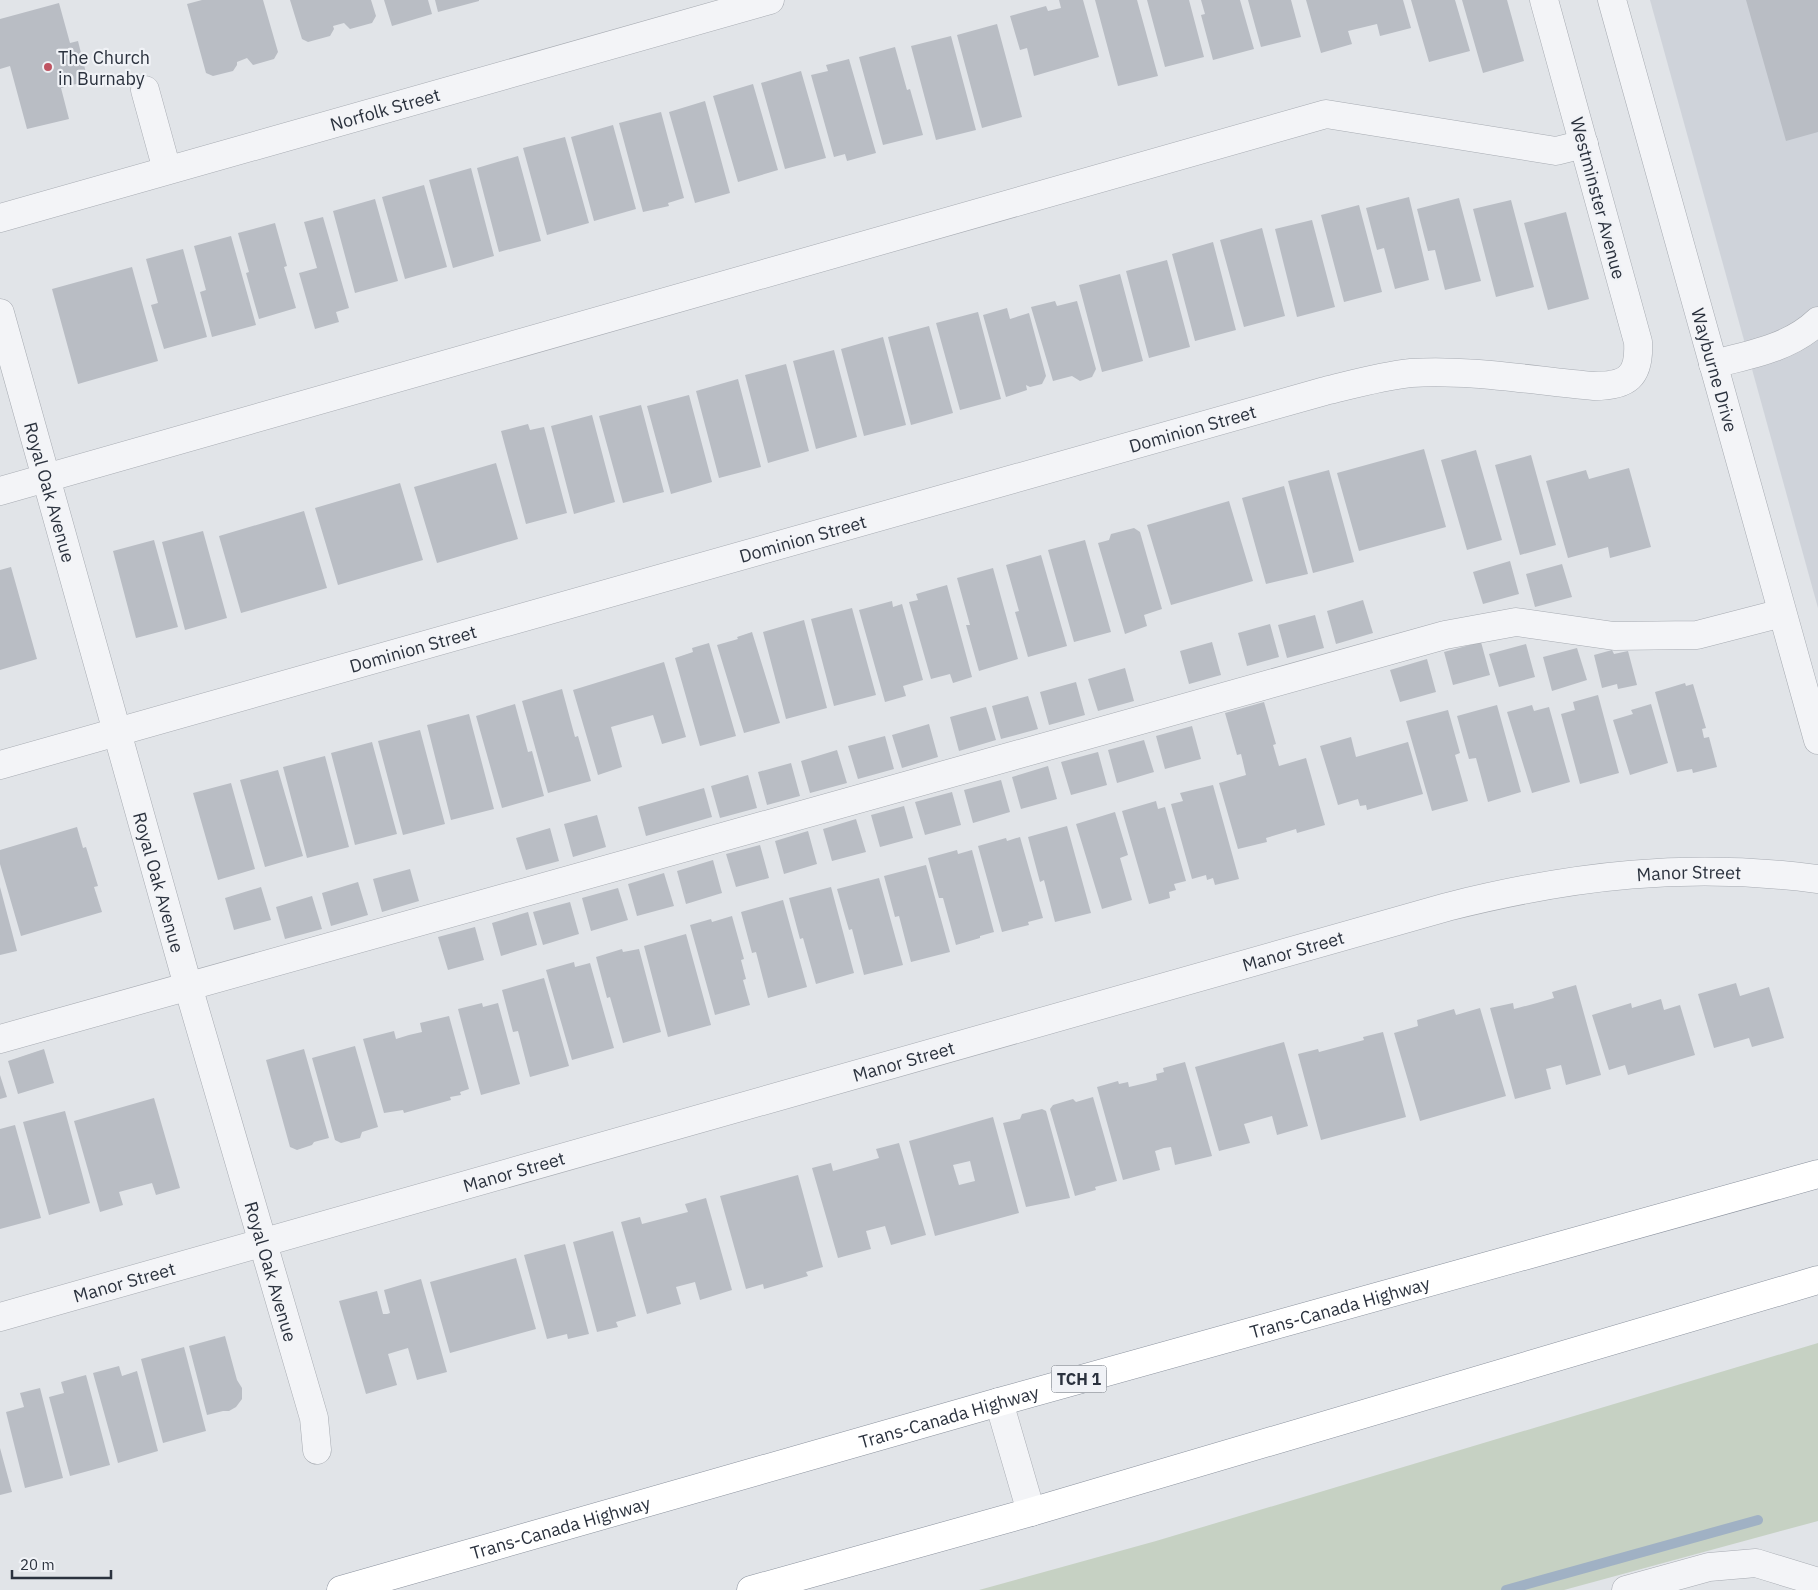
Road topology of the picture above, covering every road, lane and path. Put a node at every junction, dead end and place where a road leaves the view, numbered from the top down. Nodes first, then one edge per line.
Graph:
1 (770, 0) edge
2 (1544, 0) edge
3 (1612, 0) edge
4 (144, 90) dead end
5 (1584, 144) junction
6 (167, 170) junction
7 (0, 218) edge
8 (0, 313) edge
9 (1818, 321) edge
10 (1713, 364) junction
11 (1614, 385) joint
12 (46, 478) junction
13 (0, 491) edge
14 (1782, 613) junction
15 (117, 732) junction
16 (1818, 740) edge
17 (0, 765) edge
18 (1818, 879) edge
19 (188, 986) junction
20 (0, 1039) edge
21 (1818, 1174) edge
22 (263, 1243) junction
23 (1818, 1280) edge
24 (0, 1317) edge
25 (999, 1402) junction
26 (317, 1450) dead end
27 (1031, 1512) junction
28 (1818, 1582) edge
29 (341, 1590) edge
30 (751, 1590) edge
31 (1626, 1590) edge

1 - 6 street, Norfolk Street
2 - 5 street, Westminster Avenue
3 - 10 street, Wayburne Drive
4 - 6 street
5 - 11 street, Westminster Avenue
5 - 12 street
6 - 7 street, Norfolk Street
8 - 12 street, Royal Oak Avenue
9 - 10 street
10 - 14 street, Wayburne Drive
11 - 15 street, Dominion Street
12 - 13 street
12 - 15 street, Royal Oak Avenue
14 - 16 street, Wayburne Drive
14 - 19 street
15 - 17 street, Dominion Street
15 - 19 street, Royal Oak Avenue
18 - 22 street, Manor Street
19 - 20 street
19 - 22 street, Royal Oak Avenue
21 - 25 highway, Trans-Canada Highway / TCH 1
22 - 24 street, Manor Street
22 - 26 street, Royal Oak Avenue
23 - 27 highway
25 - 27 street
25 - 29 highway, Trans-Canada Highway / TCH 1
27 - 30 highway
28 - 31 street

